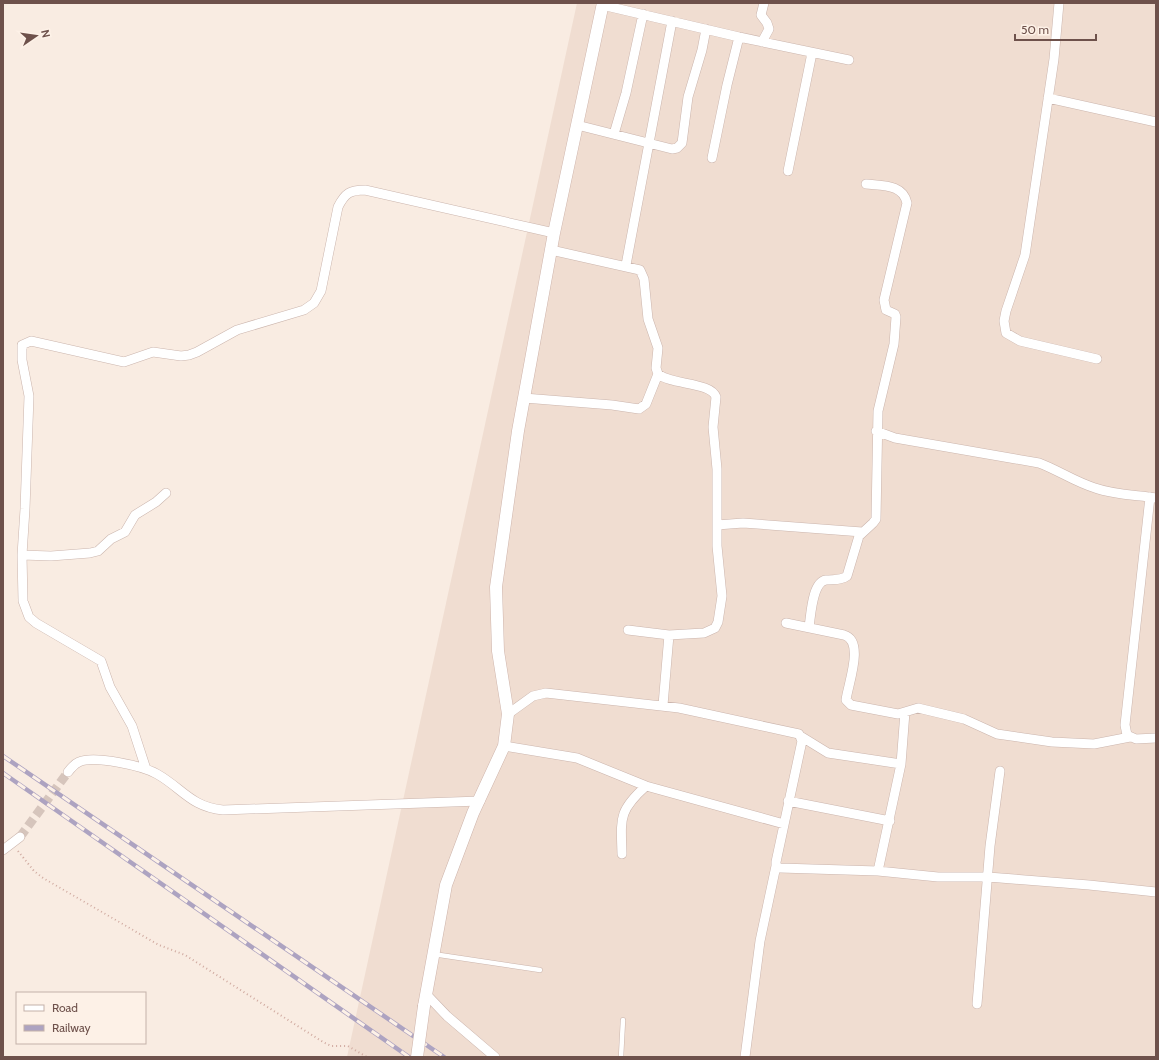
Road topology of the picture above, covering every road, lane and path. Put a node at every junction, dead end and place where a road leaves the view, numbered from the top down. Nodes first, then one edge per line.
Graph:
1 (764, 3) edge
2 (1059, 3) edge
3 (602, 4) edge
4 (643, 14) junction
5 (672, 21) junction
6 (706, 29) junction
7 (740, 37) junction
8 (762, 42) junction
9 (812, 53) junction
10 (850, 60) dead end
11 (1048, 98) junction
12 (1156, 122) edge
13 (577, 125) junction
14 (614, 134) junction
15 (648, 142) junction
16 (712, 158) dead end
17 (788, 171) dead end
18 (866, 184) dead end
19 (554, 233) junction
20 (551, 250) junction
21 (626, 265) junction
22 (1096, 359) dead end
23 (658, 374) junction
24 (524, 398) junction
25 (876, 431) junction
26 (166, 493) dead end
27 (1153, 498) edge
28 (717, 525) junction
29 (862, 532) junction
30 (22, 555) junction
31 (786, 623) dead end
32 (809, 628) junction
33 (628, 630) dead end
34 (669, 635) junction
35 (664, 705) junction
36 (905, 712) junction
37 (508, 714) junction
38 (802, 737) junction
39 (1130, 737) junction
40 (1156, 738) edge
41 (504, 746) junction
42 (900, 764) junction
43 (146, 769) junction
44 (1000, 771) dead end
45 (68, 772) tunnel mouth
46 (646, 786) junction
47 (480, 801) junction
48 (788, 801) junction
49 (890, 821) junction
50 (784, 824) junction
51 (20, 837) tunnel mouth
52 (12, 844) junction
53 (3, 850) edge
54 (622, 854) dead end
55 (776, 866) junction
56 (878, 871) junction
57 (988, 877) junction
58 (1156, 892) edge
59 (433, 954) junction
60 (540, 970) dead end
61 (425, 1000) junction
62 (977, 1004) dead end
63 (623, 1020) dead end
64 (367, 1057) edge
65 (417, 1057) edge
66 (495, 1057) edge
67 (620, 1057) edge
68 (745, 1057) edge

1 - 8 street
2 - 11 street
3 - 4 street
3 - 13 street
4 - 5 street
4 - 14 street
5 - 6 street
5 - 15 street
6 - 7 street
6 - 15 street
7 - 8 street
7 - 16 street
8 - 9 street
9 - 10 street
9 - 17 street
11 - 12 street
11 - 22 street
13 - 14 street
13 - 19 street
14 - 15 street
15 - 21 street
18 - 25 street
19 - 20 street
19 - 30 street
20 - 21 street
20 - 24 street
21 - 23 street
23 - 24 street
23 - 28 street
24 - 37 street
25 - 27 street
25 - 29 street
26 - 30 street
27 - 39 street
28 - 29 street
28 - 34 street
29 - 32 street
30 - 43 street
31 - 32 street
32 - 36 street
33 - 34 street
34 - 35 street
35 - 37 street
35 - 38 street
36 - 39 street
36 - 42 street
37 - 41 street
38 - 42 street
38 - 48 street
39 - 40 street
41 - 46 street
41 - 47 street
42 - 49 street
43 - 45 street
43 - 47 street
44 - 57 street
46 - 50 street
46 - 54 street
47 - 59 street
48 - 49 street
48 - 50 street
49 - 56 street
50 - 55 street
51 - 52 street
52 - 53 street
52 - 64 path
55 - 56 street
55 - 68 street
56 - 57 street
57 - 58 street
57 - 62 street
59 - 60 lane
59 - 61 street
61 - 65 street, bridge
61 - 66 street
63 - 67 lane

